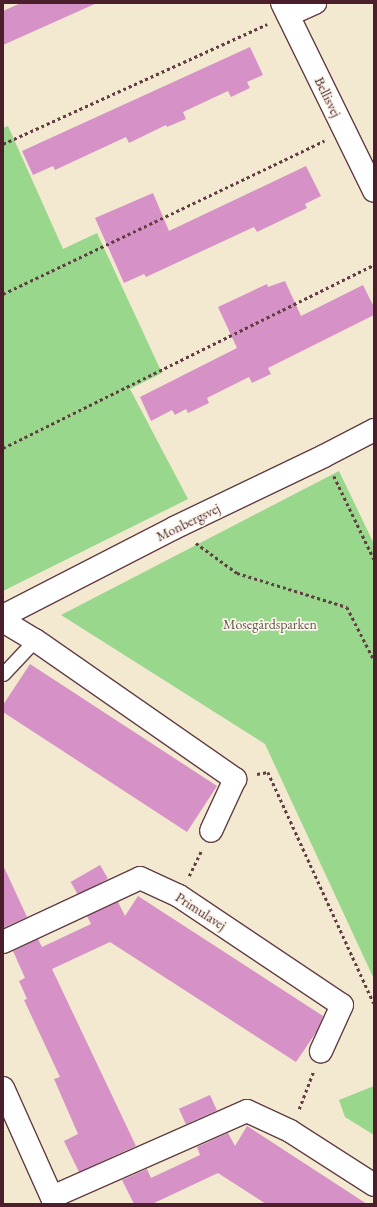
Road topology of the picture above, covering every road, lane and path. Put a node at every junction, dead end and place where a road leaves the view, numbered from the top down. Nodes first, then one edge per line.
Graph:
1 (315, 3) edge
2 (285, 9) edge
3 (344, 131) junction
4 (3, 144) edge
5 (374, 191) edge
6 (374, 265) edge
7 (3, 294) edge
8 (374, 430) edge
9 (3, 448) edge
10 (324, 456) junction
11 (174, 528) junction
12 (374, 559) edge
13 (3, 616) edge
14 (3, 621) edge
15 (35, 640) junction
16 (374, 660) edge
17 (3, 674) edge
18 (235, 779) junction
19 (210, 831) joint
20 (179, 896) junction
21 (3, 942) edge
22 (374, 1003) edge
23 (321, 1051) joint
24 (3, 1088) edge
25 (290, 1132) junction
26 (374, 1184) edge
27 (54, 1201) edge

1 - 2 street
2 - 3 street, Bellisvej
2 - 4 path
3 - 5 street, Bellisvej
3 - 7 path
6 - 9 path
8 - 10 street, Monbergsvej
10 - 11 street, Monbergsvej
10 - 12 path
11 - 13 street, Monbergsvej
11 - 16 path
14 - 15 street
15 - 17 lane
15 - 18 street
18 - 19 street
18 - 22 path
19 - 20 path
20 - 21 street, Primulavej
20 - 23 street, Primulavej
23 - 25 path
24 - 27 street
25 - 26 street
25 - 27 street

